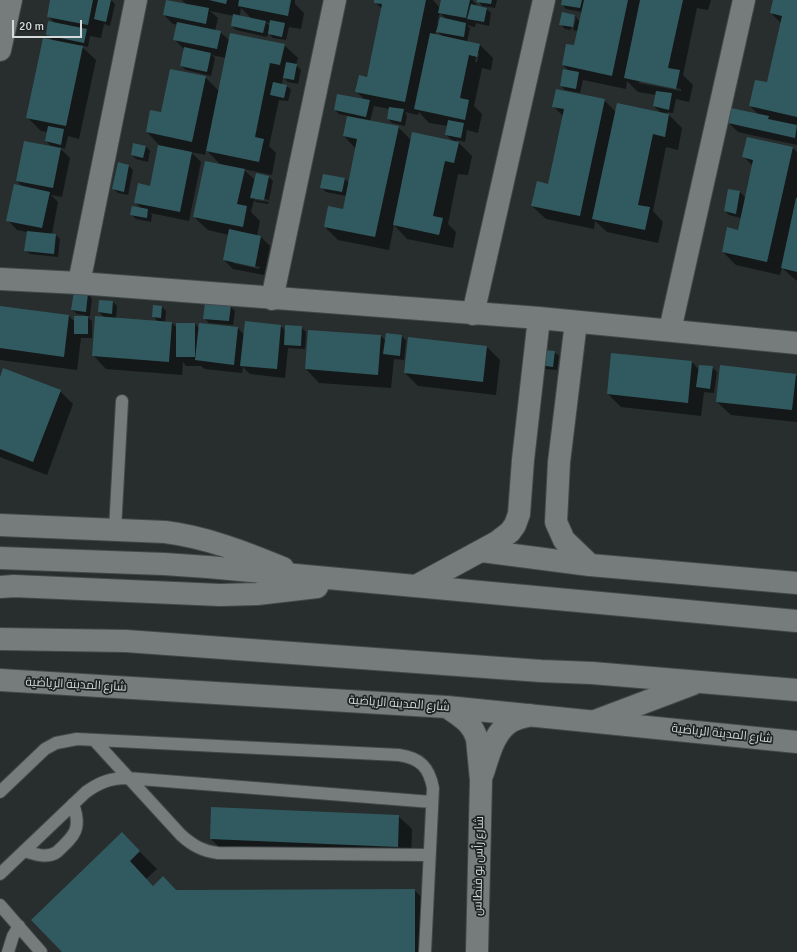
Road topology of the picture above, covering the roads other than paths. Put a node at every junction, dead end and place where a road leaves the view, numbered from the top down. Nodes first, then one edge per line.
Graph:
1 (11, 0) edge
2 (136, 0) edge
3 (335, 0) edge
4 (544, 0) edge
5 (744, 0) edge
6 (0, 50) edge
7 (0, 279) edge
8 (79, 283) junction
9 (272, 299) junction
10 (473, 314) junction
11 (539, 318) junction
12 (576, 322) junction
13 (670, 330) junction
14 (797, 343) edge
15 (122, 401) dead end
16 (0, 512) edge
17 (0, 525) edge
18 (30, 527) junction
19 (115, 530) junction
20 (482, 551) junction
21 (0, 558) edge
22 (590, 565) junction
23 (306, 577) junction
24 (362, 581) junction
25 (797, 583) edge
26 (416, 586) junction
27 (0, 587) edge
28 (797, 621) edge
29 (5, 637) edge
30 (0, 680) edge
31 (700, 682) junction
32 (797, 690) edge
33 (447, 707) junction
34 (530, 714) junction
35 (595, 721) junction
36 (94, 740) junction
37 (797, 742) edge
38 (127, 778) junction
39 (481, 780) junction
40 (0, 792) edge
41 (432, 802) junction
42 (73, 804) junction
43 (24, 851) junction
44 (429, 855) junction
45 (0, 874) edge
46 (0, 905) edge
47 (19, 926) junction
48 (8, 952) edge
49 (41, 952) edge
50 (425, 952) edge
51 (477, 952) edge

1 - 6 street
2 - 8 street
3 - 9 street
4 - 10 street
5 - 13 street
7 - 8 street
8 - 9 street
9 - 10 street
10 - 11 street
11 - 12 street
11 - 20 street
12 - 13 street
12 - 22 street
13 - 14 street
15 - 19 lane
16 - 18 street
17 - 18 street
18 - 19 street
19 - 23 street
20 - 22 street
20 - 26 street
21 - 23 street
22 - 25 street
23 - 24 street
24 - 26 street
24 - 27 street
26 - 28 street
29 - 31 street
30 - 33 street, شارع المدينة الرياضية
31 - 32 street
31 - 35 street
33 - 34 street, شارع المدينة الرياضية
33 - 39 street, شارع رأس بو فنطاس
34 - 35 street, شارع المدينة الرياضية
34 - 39 street, شارع رأس بو فنطاس
35 - 37 street, شارع المدينة الرياضية
36 - 38 lane
36 - 40 lane
36 - 41 lane
38 - 41 lane
38 - 42 lane
38 - 44 lane
39 - 51 street, شارع رأس بو فنطاس
41 - 44 lane
42 - 43 lane
42 - 43 lane
43 - 45 lane
44 - 50 lane
46 - 47 lane
47 - 48 lane
47 - 49 lane

